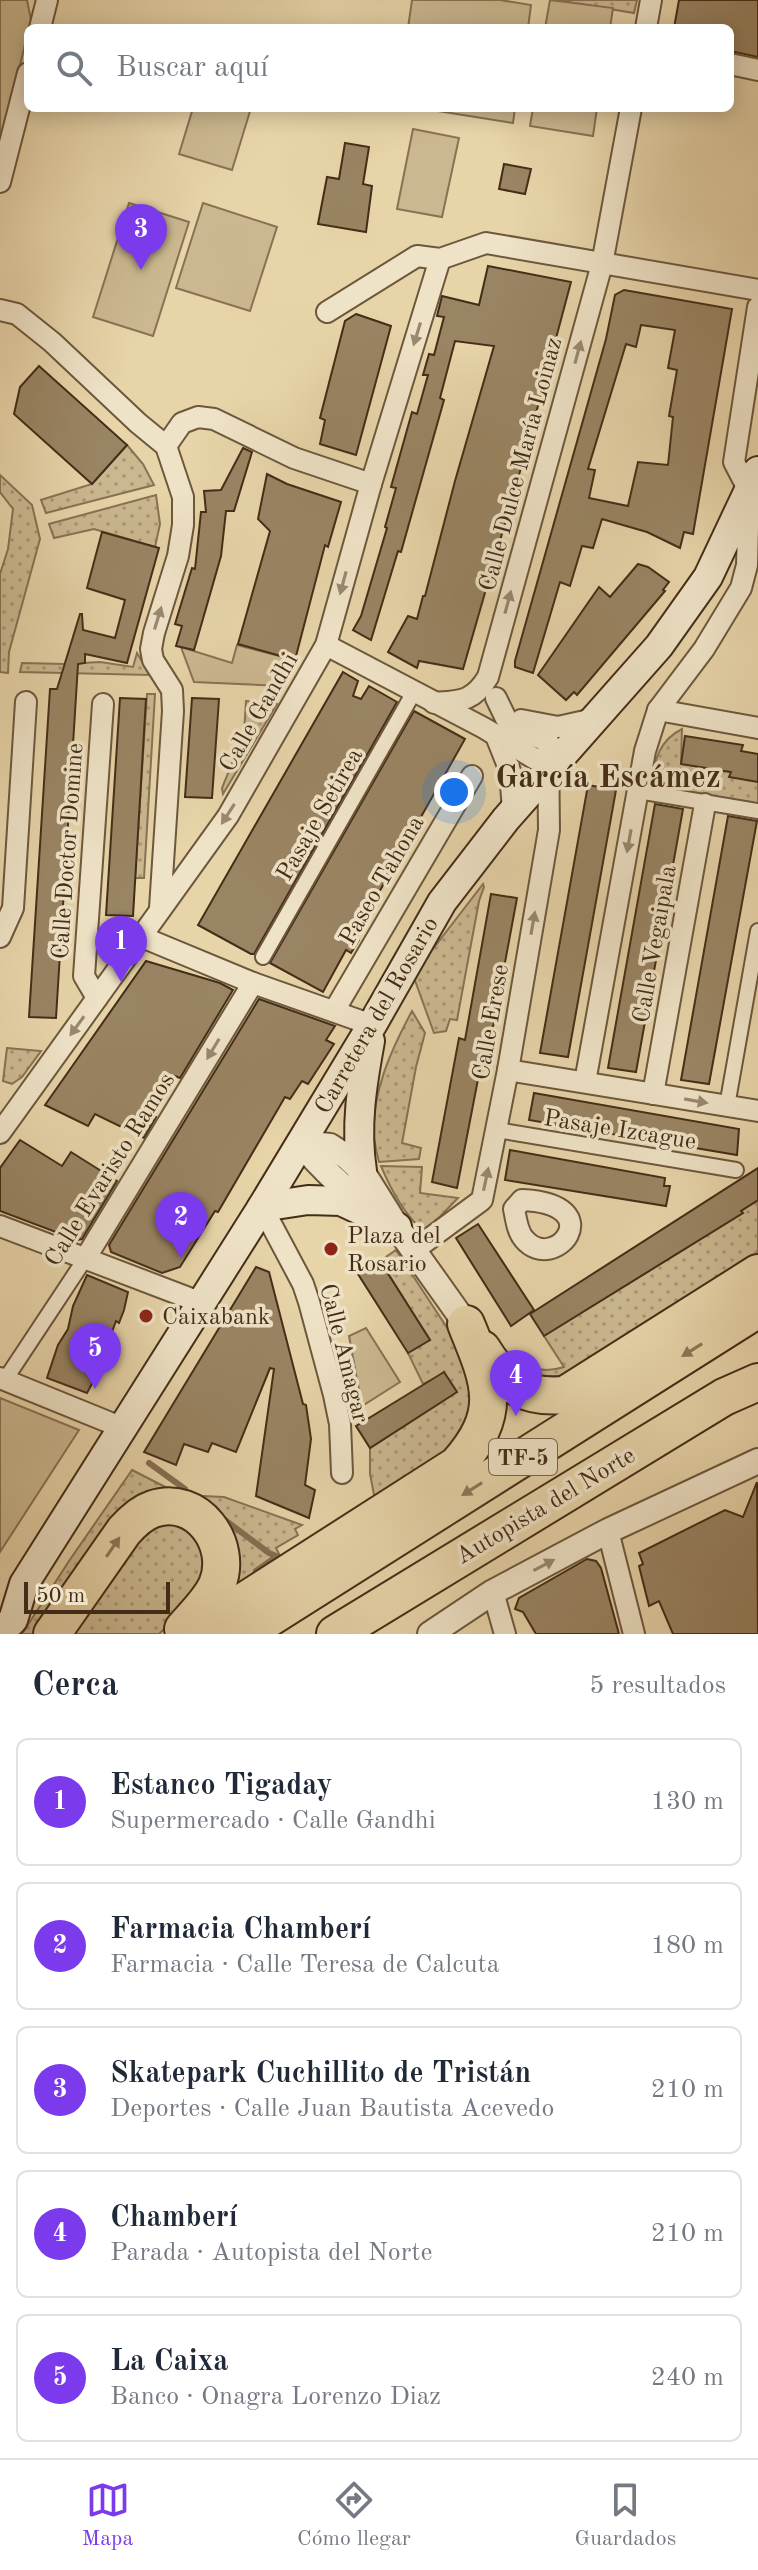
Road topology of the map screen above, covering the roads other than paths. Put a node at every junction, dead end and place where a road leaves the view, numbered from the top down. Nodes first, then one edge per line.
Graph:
1 (47, 0) edge
2 (651, 0) edge
3 (41, 24) edge
4 (647, 24) edge
5 (734, 65) edge
6 (758, 70) edge
7 (24, 89) edge
8 (630, 112) edge
9 (0, 182) edge
10 (440, 259) junction
11 (602, 264) junction
12 (758, 290) edge
13 (1, 307) edge
14 (758, 307) edge
15 (327, 312) dead end
16 (751, 408) edge
17 (166, 446) junction
18 (754, 481) edge
19 (371, 484) junction
20 (753, 528) edge
21 (326, 645) junction
22 (488, 677) junction
23 (414, 692) junction
24 (496, 698) junction
25 (26, 702) dead end
26 (434, 703) junction
27 (103, 704) dead end
28 (658, 710) junction
29 (594, 719) junction
30 (758, 728) edge
31 (496, 736) junction
32 (550, 768) junction
33 (472, 776) dead end
34 (638, 791) junction
35 (705, 804) junction
36 (513, 811) junction
37 (758, 811) edge
38 (160, 909) junction
39 (758, 931) edge
40 (0, 937) edge
41 (142, 937) junction
42 (263, 957) dead end
43 (253, 983) junction
44 (97, 998) junction
45 (334, 1011) junction
46 (372, 1025) junction
47 (508, 1070) junction
48 (585, 1082) junction
49 (653, 1094) junction
50 (727, 1106) junction
51 (758, 1111) edge
52 (497, 1130) junction
53 (0, 1133) edge
54 (301, 1143) junction
55 (736, 1170) dead end
56 (362, 1171) junction
57 (262, 1207) junction
58 (0, 1226) edge
59 (397, 1227) junction
60 (414, 1250) junction
61 (85, 1259) junction
62 (758, 1273) edge
63 (202, 1303) junction
64 (758, 1309) edge
65 (466, 1324) junction
66 (3, 1379) edge
67 (758, 1382) edge
68 (123, 1428) junction
69 (758, 1461) edge
70 (342, 1473) dead end
71 (373, 1519) junction
72 (608, 1531) junction
73 (24, 1584) junction
74 (493, 1592) junction
75 (0, 1601) edge
76 (288, 1606) junction
77 (0, 1632) edge
78 (52, 1634) edge
79 (178, 1634) edge
80 (193, 1634) edge
81 (244, 1634) edge
82 (335, 1634) edge
83 (430, 1634) edge
84 (505, 1634) edge
85 (634, 1634) edge

1 - 3 street
2 - 4 street
5 - 6 street
7 - 9 street
8 - 11 street, Calle Dulce María Loinaz
10 - 11 street
10 - 15 street
10 -> 19 street, Calle Gandhi
11 - 12 street
22 -> 11 street, Calle Dulce María Loinaz
13 - 17 street
14 - 16 street
16 - 18 street
17 - 19 street
38 -> 17 street
18 - 20 street
18 - 29 main road, Carretera del Rosario
19 -> 21 street, Calle Gandhi
20 - 28 street
21 - 23 street
21 -> 38 street, Calle Gandhi
22 - 24 street
22 - 26 street
23 - 26 street
23 - 42 street, Pasaje Setirea
24 - 29 street
24 - 32 street
25 - 40 street
26 - 31 street
27 - 44 street, Calle Doctor Domine
28 - 30 street
28 - 34 street
29 - 32 main road, Carretera del Rosario
31 - 32 street
31 - 36 street
32 - 36 main road, Carretera del Rosario
47 -> 32 street, Calle Erese
33 - 45 street, Paseo Tahona
34 - 35 street
34 -> 48 street
35 - 37 street
35 - 49 street, Calle Vegaipala
36 - 46 main road, Carretera del Rosario
38 - 41 street, Calle Gandhi
39 - 50 street
41 - 43 street
41 - 44 street, Calle Gandhi
43 - 45 street
43 -> 61 street, Calle Evaristo Ramos
44 -> 53 street, Calle Gandhi
45 - 46 street
46 - 54 main road, Carretera del Rosario
46 - 56 main road
47 - 48 street
47 - 52 street, Calle Erese
48 - 49 street
49 -> 50 street
50 - 51 street
52 - 55 street, Pasaje Izcague
60 -> 52 street, Calle Erese
54 - 56 street
54 - 57 main road, Carretera del Rosario
54 - 59 street
56 - 59 street
57 - 59 main road
57 - 63 main road, Carretera del Rosario
57 - 70 street, Calle Amagar
58 - 61 street
59 - 60 street
60 - 65 street
61 - 63 street
61 - 66 street, Calle Evaristo Ramos
62 - 65 highway
63 - 68 main road, Carretera del Rosario
64 -> 76 highway, Autopista del Norte / TF-5
65 - 71 highway
66 - 68 street
67 - 82 highway, Autopista del Norte / TF-5
68 - 73 main road, Carretera del Rosario
69 - 72 street
71 - 76 highway
71 - 80 highway
74 -> 72 street
72 - 85 street
73 - 75 main road, Carretera del Rosario
73 - 77 main road, Carretera del Rosario
74 - 83 street
74 - 84 street
76 - 81 highway, Autopista del Norte / TF-5
78 -> 79 highway

